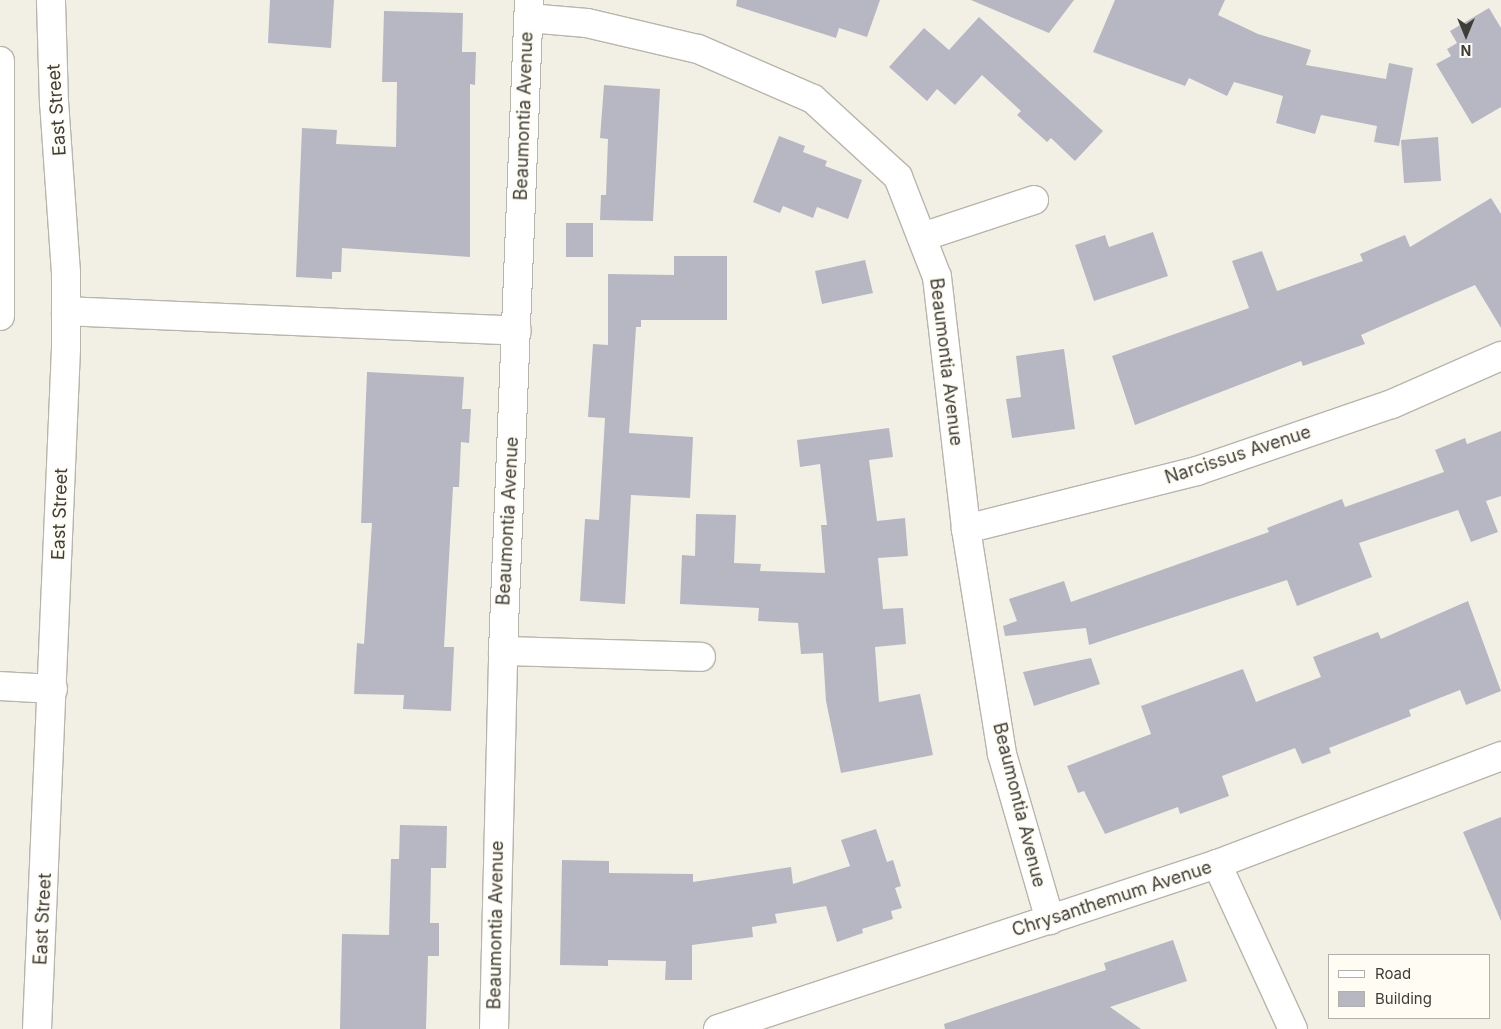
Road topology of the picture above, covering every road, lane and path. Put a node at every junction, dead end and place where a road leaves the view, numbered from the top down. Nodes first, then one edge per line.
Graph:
1 (52, 0) edge
2 (528, 9) edge
3 (0, 62) edge
4 (1034, 200) dead end
5 (922, 237) junction
6 (66, 311) junction
7 (0, 316) edge
8 (517, 331) junction
9 (1501, 356) edge
10 (966, 529) junction
11 (502, 651) junction
12 (700, 657) dead end
13 (0, 686) edge
14 (53, 688) junction
15 (1501, 756) edge
16 (1217, 864) junction
17 (1050, 920) junction
18 (37, 1029) edge
19 (494, 1029) edge
20 (718, 1029) edge
21 (1293, 1029) edge

1 - 6 street, East Street
2 - 5 street, Beaumontia Avenue
2 - 8 street, Beaumontia Avenue
3 - 7 street
4 - 5 street
5 - 10 street, Beaumontia Avenue
6 - 8 street
6 - 14 street, East Street
8 - 11 street, Beaumontia Avenue
9 - 10 street, Narcissus Avenue
10 - 17 street, Beaumontia Avenue
11 - 12 street
11 - 19 street, Beaumontia Avenue
13 - 14 street
14 - 18 street, East Street
15 - 16 street, Chrysanthemum Avenue
16 - 17 street, Chrysanthemum Avenue
16 - 21 street
17 - 20 street, Chrysanthemum Avenue

